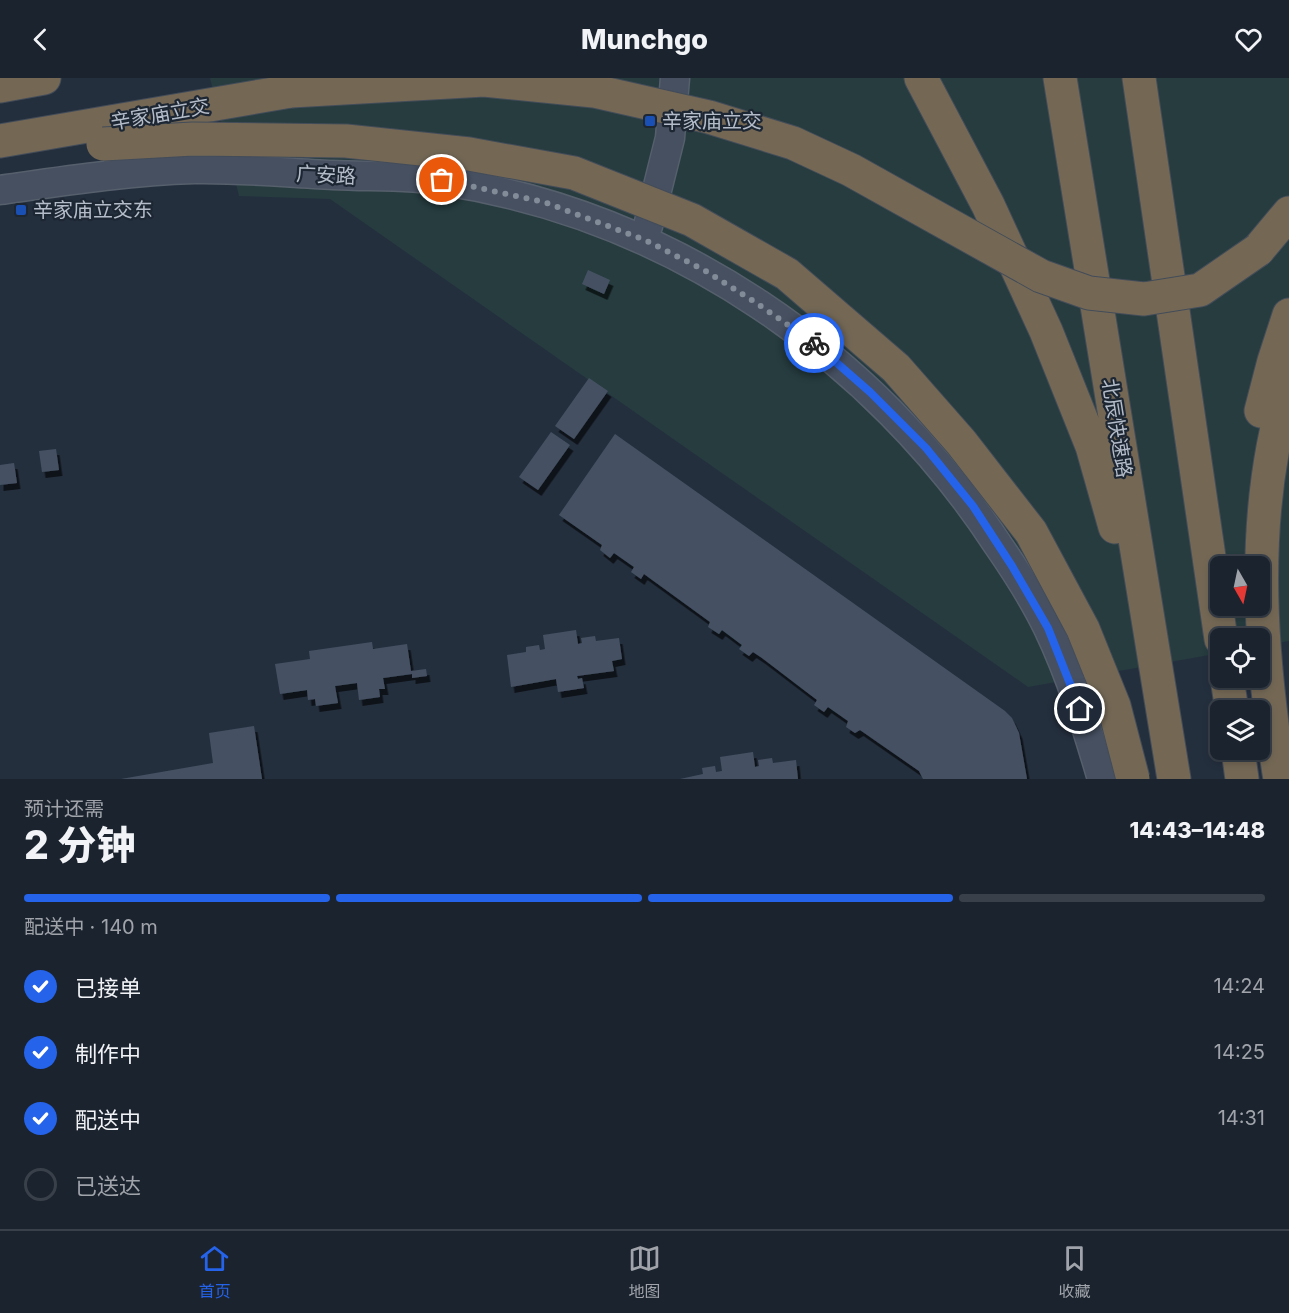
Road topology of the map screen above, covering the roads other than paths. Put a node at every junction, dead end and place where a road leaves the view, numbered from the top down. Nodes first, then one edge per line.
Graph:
1 (44, 78) edge
2 (366, 78) edge
3 (675, 78) edge
4 (921, 78) edge
5 (1060, 78) edge
6 (1139, 78) edge
7 (0, 86) edge
8 (291, 91) junction
9 (99, 134) junction
10 (0, 141) edge
11 (0, 150) edge
12 (0, 190) edge
13 (1289, 213) edge
14 (645, 240) junction
15 (1289, 315) edge
16 (1289, 383) edge
17 (1243, 556) edge
18 (1219, 628) edge
19 (1155, 665) junction
20 (1240, 760) edge
21 (1244, 760) edge
22 (1102, 779) edge
23 (1133, 779) edge
24 (1174, 779) edge
25 (1243, 779) edge
26 (1280, 779) edge

1 - 7 highway
2 - 8 highway, 辛家庙立交, bridge
3 - 14 main road
4 - 19 highway, bridge
5 - 19 highway, 北辰快速路
6 - 18 highway
8 - 9 highway, 辛家庙立交
8 - 13 highway, bridge
9 - 10 highway
9 - 11 highway
9 - 23 highway, bridge
12 - 14 main road, 广安路
14 - 22 main road, 广安路
15 - 17 highway
16 - 26 highway
19 - 24 highway, 北辰快速路
20 - 25 highway
21 - 25 highway

